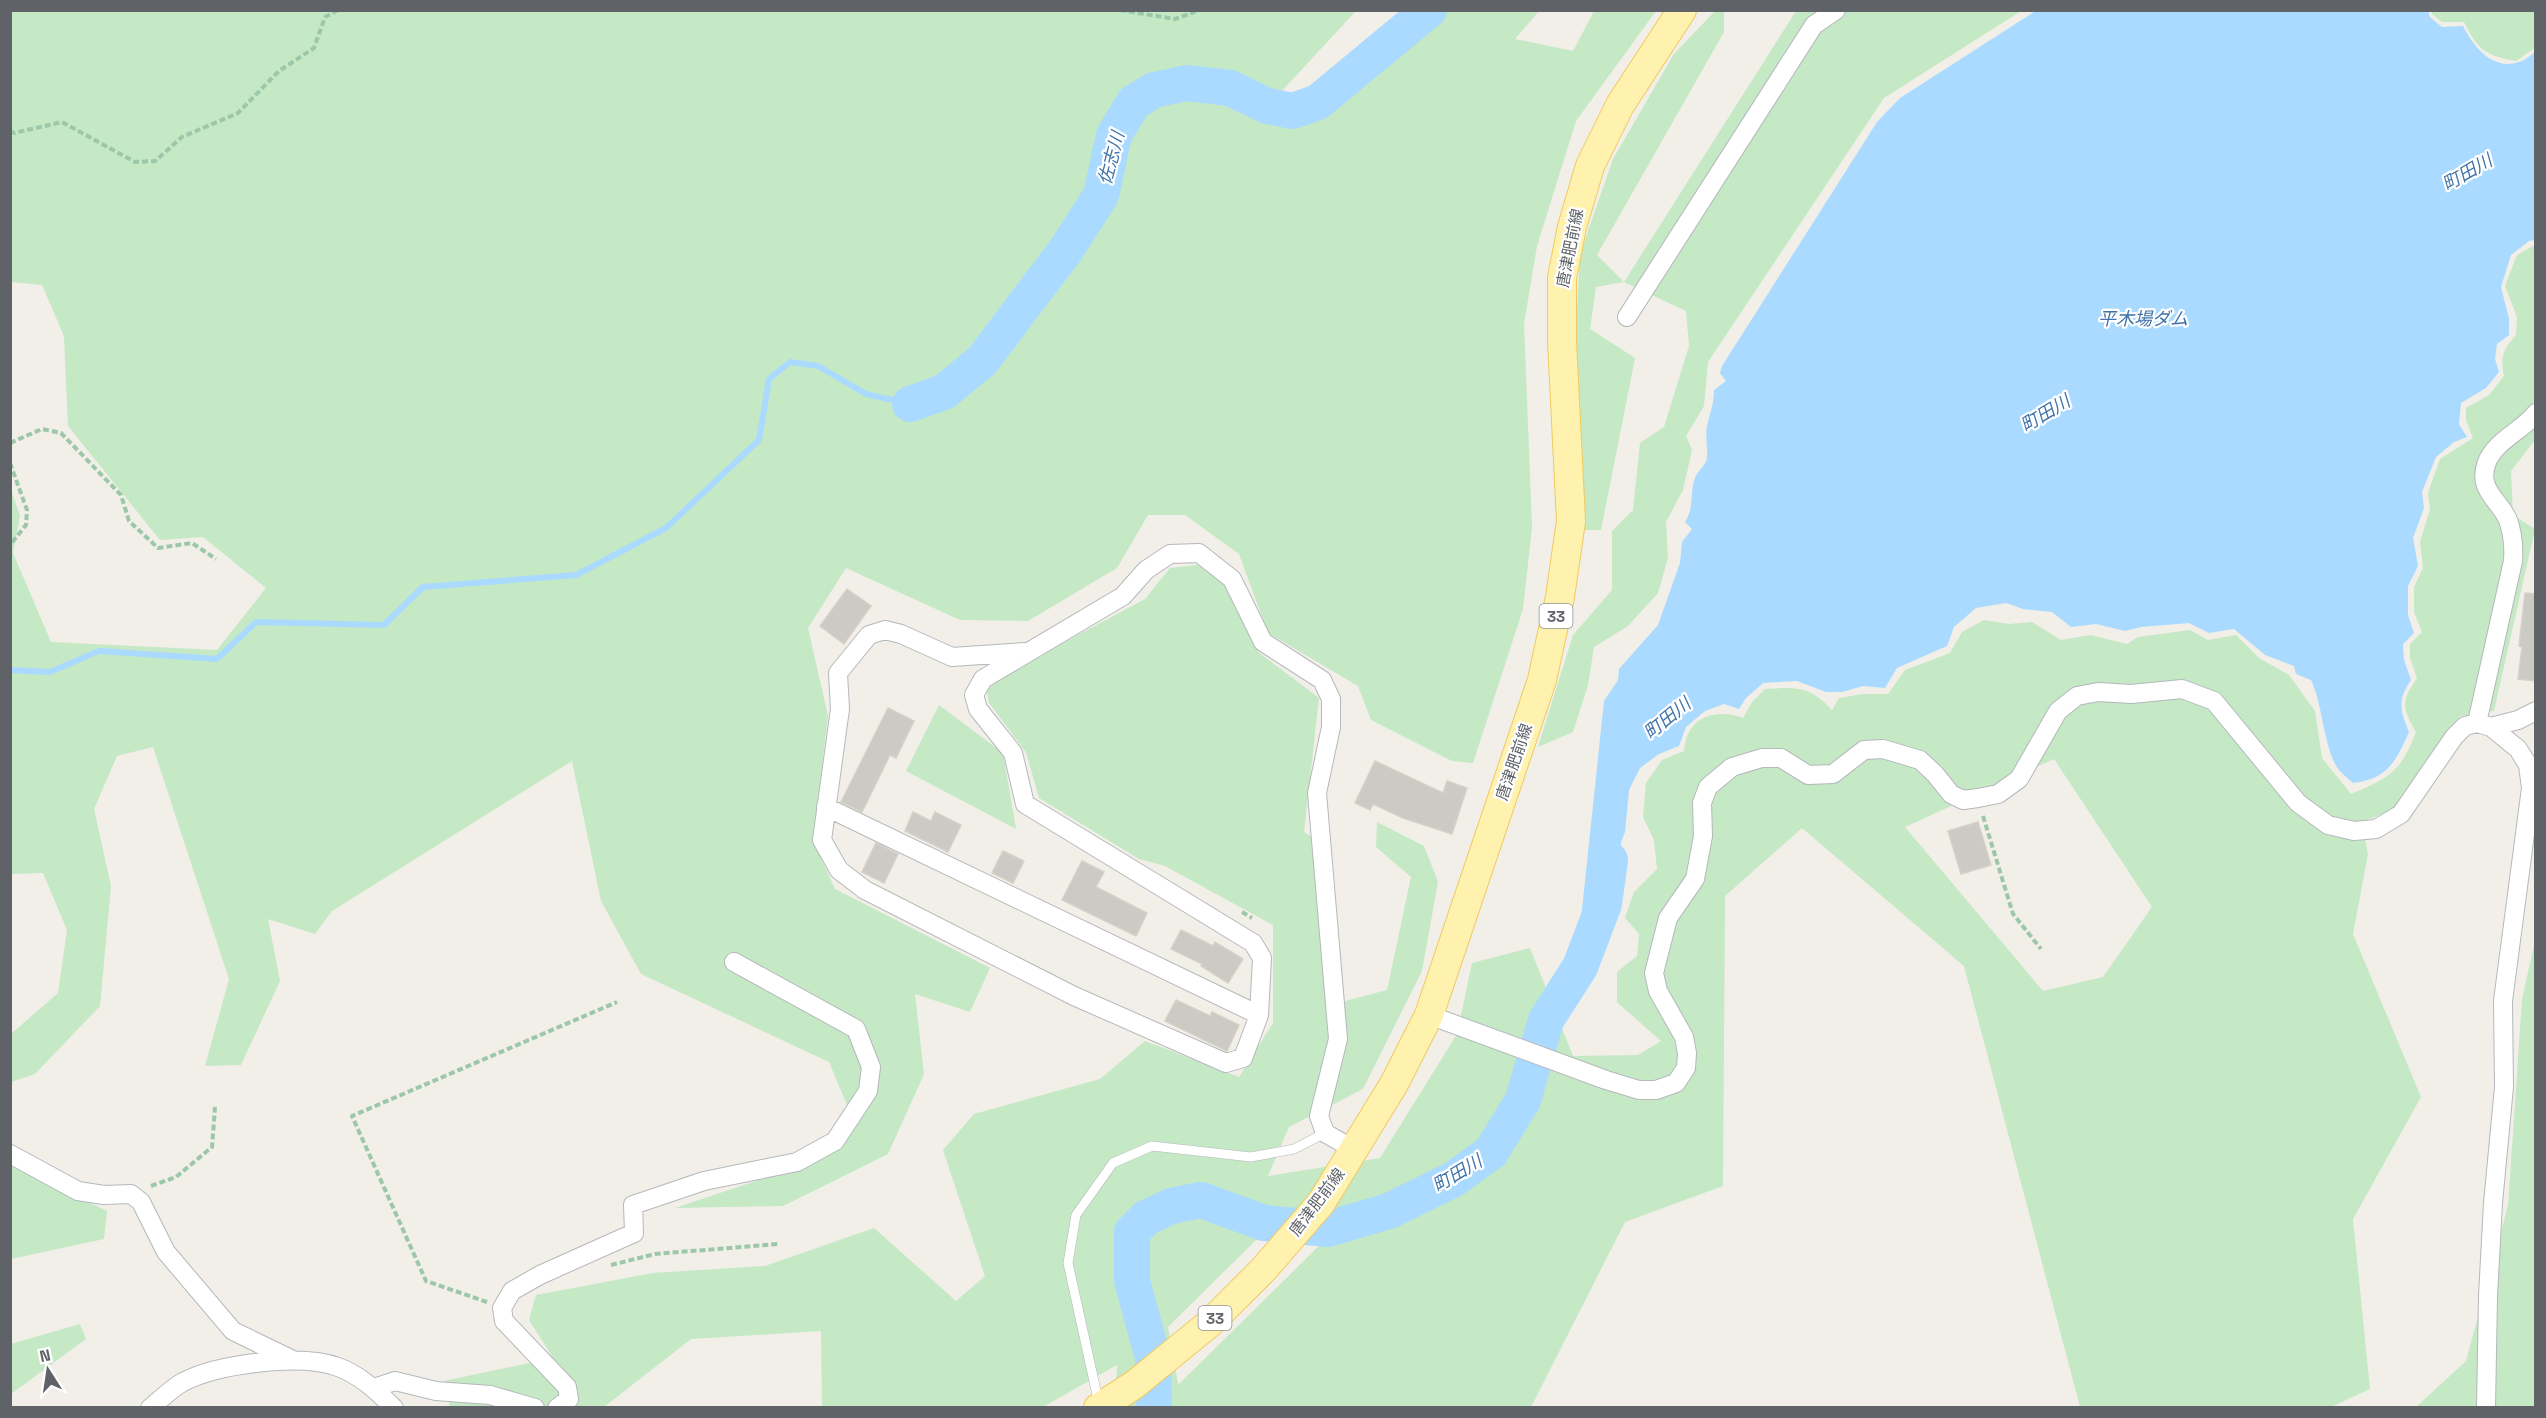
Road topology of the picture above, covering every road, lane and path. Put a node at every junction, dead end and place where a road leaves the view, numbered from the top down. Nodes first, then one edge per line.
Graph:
1 (338, 10) edge
2 (1120, 10) edge
3 (1200, 10) edge
4 (1682, 10) edge
5 (1836, 10) edge
6 (10, 131) edge
7 (1627, 317) dead end
8 (2535, 413) edge
9 (10, 443) edge
10 (10, 463) edge
11 (10, 545) edge
12 (216, 559) dead end
13 (1025, 652) junction
14 (2535, 711) edge
15 (2484, 725) junction
16 (1978, 798) junction
17 (826, 807) junction
18 (2041, 949) dead end
19 (734, 962) dead end
20 (617, 1002) dead end
21 (1259, 1015) junction
22 (1429, 1015) junction
23 (215, 1107) dead end
24 (1325, 1133) junction
25 (1355, 1150) junction
26 (10, 1154) edge
27 (131, 1194) junction
28 (778, 1244) dead end
29 (600, 1268) dead end
30 (502, 1308) junction
31 (293, 1360) junction
32 (374, 1388) junction
33 (150, 1407) edge
34 (394, 1407) edge
35 (535, 1407) edge
36 (557, 1407) edge
37 (1100, 1407) edge
38 (2486, 1407) edge

1 - 6 path
2 - 3 path
4 - 22 main road, 唐津肥前線 / 33
5 - 7 street
8 - 15 street
9 - 12 path
10 - 11 path
13 - 17 street
13 - 21 street
13 - 24 street
14 - 15 street
15 - 16 street
15 - 38 street
16 - 18 path
16 - 22 street
17 - 21 street
17 - 21 street
19 - 30 street
20 - 30 path
22 - 25 main road, 唐津肥前線 / 33
23 - 27 path
24 - 25 street
24 - 37 lane
25 - 37 main road, 唐津肥前線 / 33
26 - 27 street
27 - 31 street
28 - 29 path
30 - 36 street
31 - 32 street
31 - 33 street
32 - 34 street
32 - 35 street

